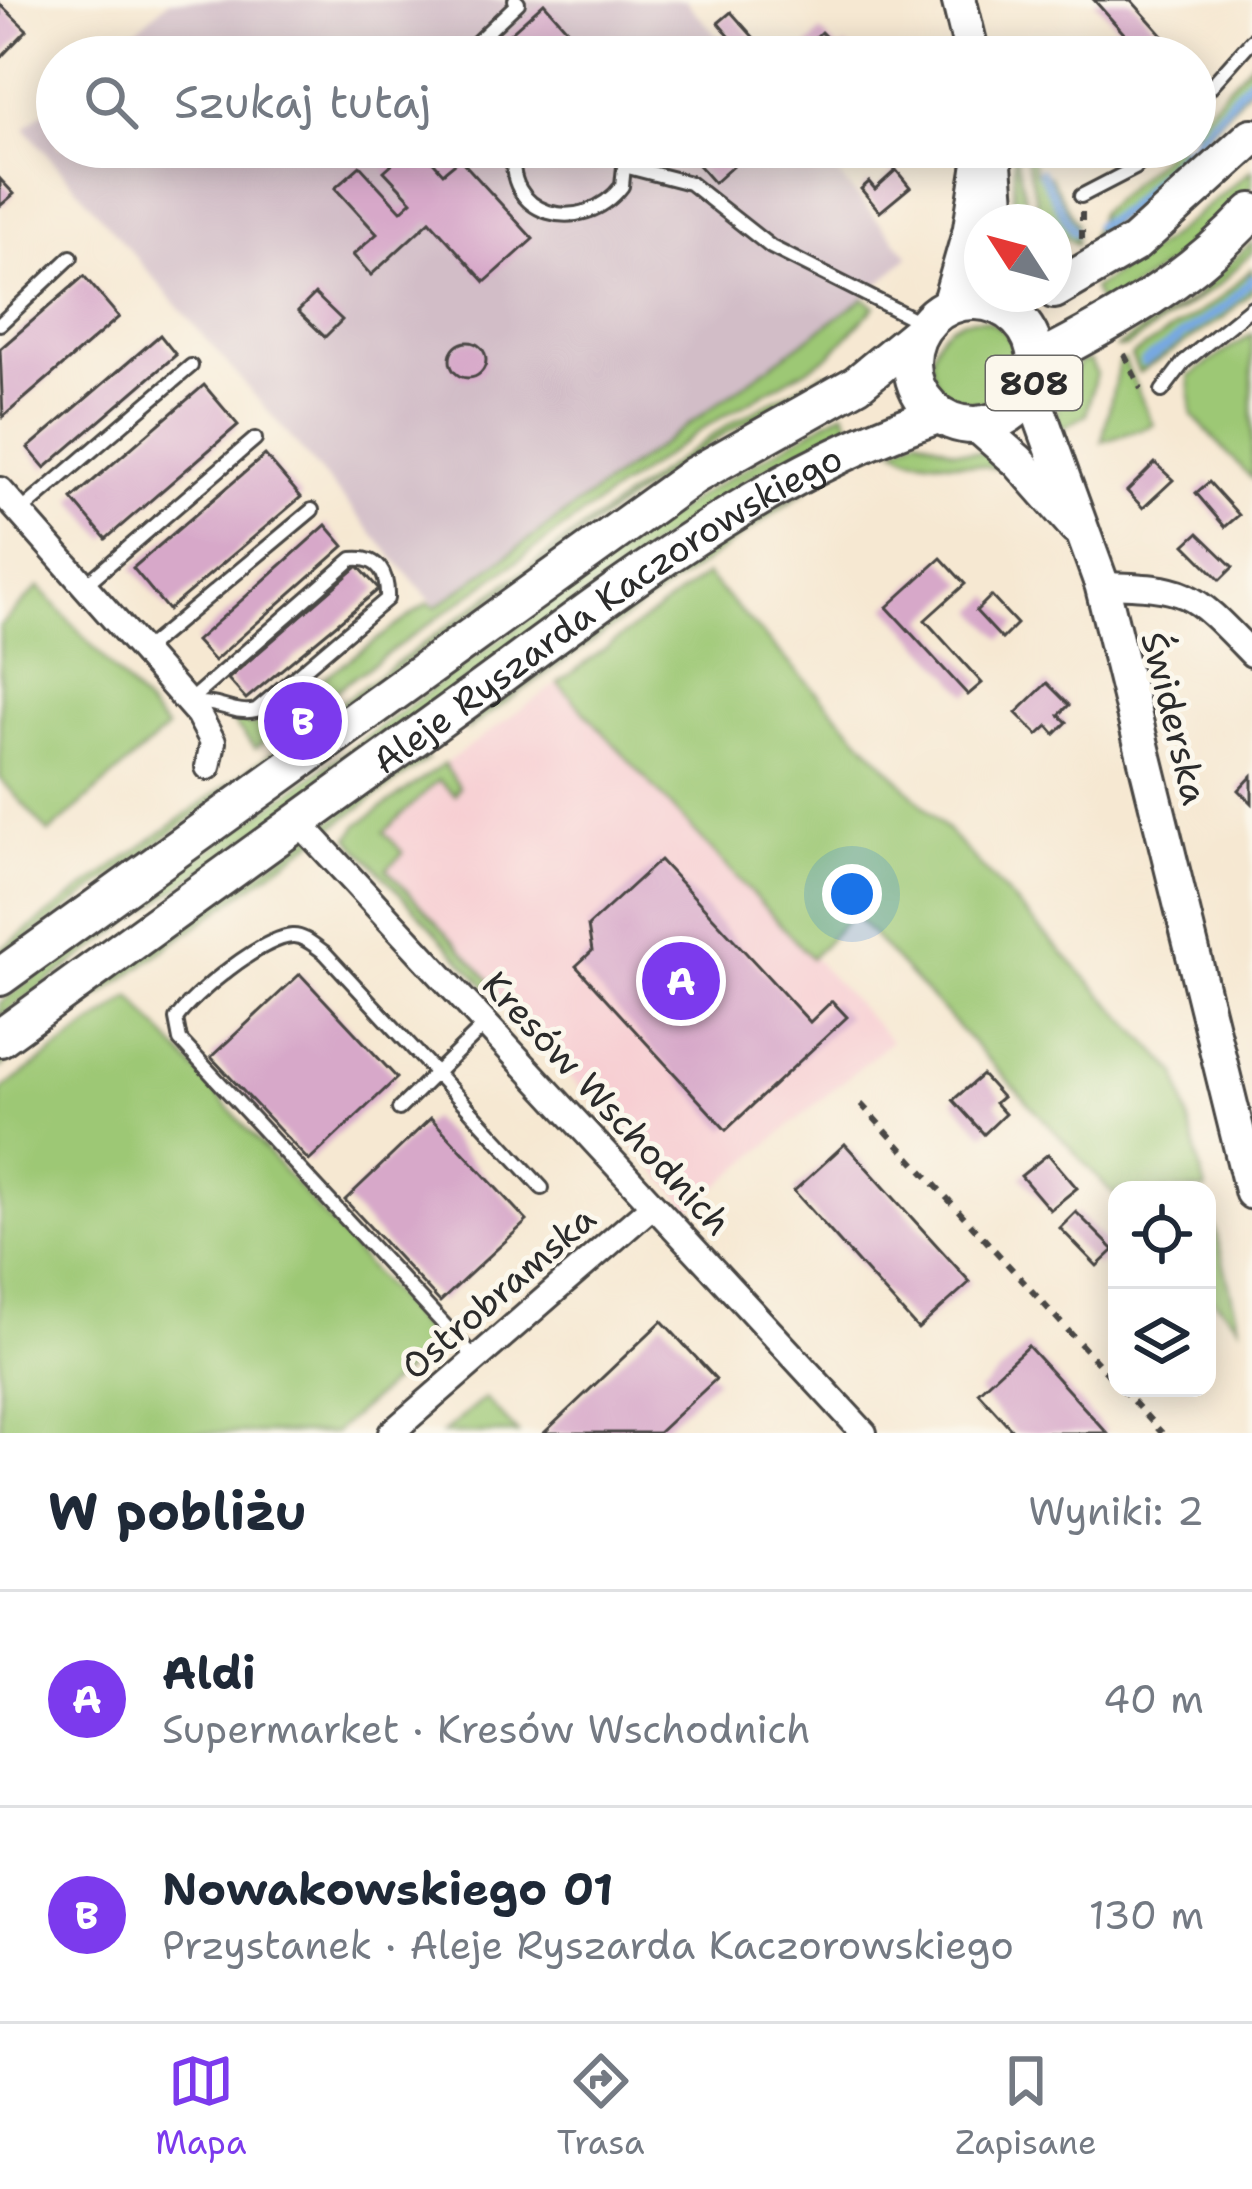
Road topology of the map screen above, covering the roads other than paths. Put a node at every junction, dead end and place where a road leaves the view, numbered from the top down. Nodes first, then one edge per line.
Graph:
1 (514, 0) edge
2 (959, 0) edge
3 (483, 36) edge
4 (968, 36) edge
5 (1252, 40) edge
6 (1216, 80) edge
7 (1252, 137) edge
8 (518, 168) edge
9 (627, 168) edge
10 (632, 168) edge
11 (983, 168) edge
12 (990, 168) edge
13 (1135, 168) edge
14 (1082, 196) road end
15 (996, 204) edge
16 (1252, 212) edge
17 (71, 257) dead end
18 (1072, 279) edge
19 (1252, 307) edge
20 (964, 308) edge
21 (1011, 312) edge
22 (931, 322) junction
23 (0, 324) edge
24 (191, 367) dead end
25 (1034, 375) junction
26 (1162, 391) road end
27 (938, 415) junction
28 (978, 426) junction
29 (255, 439) dead end
30 (0, 490) edge
31 (312, 510) dead end
32 (20, 512) junction
33 (1088, 542) junction
34 (1102, 584) junction
35 (85, 585) junction
36 (143, 651) junction
37 (1252, 654) edge
38 (190, 704) junction
39 (208, 767) dead end
40 (298, 821) junction
41 (0, 977) edge
42 (486, 1024) junction
43 (0, 1038) edge
44 (437, 1074) junction
45 (399, 1109) dead end
46 (542, 1188) dead end
47 (1252, 1192) edge
48 (652, 1206) junction
49 (476, 1359) junction
50 (391, 1433) edge
51 (864, 1433) edge

1 - 3 lane
2 - 4 main road
5 - 6 lane
7 - 18 main road
8 - 9 lane
10 - 22 lane
11 - 22 main road, 808
12 - 15 main road, 808
13 - 14 lane
16 - 25 main road
17 - 23 lane
19 - 26 lane
20 - 22 main road, 808
21 - 25 main road, 808
22 - 27 main road, 808
22 - 41 main road, Aleje Ryszarda Kaczorowskiego
24 - 32 lane
25 - 28 main road, 808
25 - 33 main road, Świderska / 808
27 - 28 main road, 808
27 - 40 main road, Aleje Ryszarda Kaczorowskiego
28 - 33 main road, Świderska / 808
29 - 35 lane
30 - 32 street
31 - 36 lane
32 - 35 street
33 - 34 main road, Świderska / 808
34 - 37 street
34 - 47 main road, Świderska / 808
35 - 36 street
36 - 38 street
38 - 38 lane
38 - 39 street
40 - 42 street, Kresów Wschodnich
40 - 43 main road, Aleje Ryszarda Kaczorowskiego
42 - 44 lane
42 - 48 street, Kresów Wschodnich
44 - 45 lane
44 - 46 lane
44 - 49 lane
48 - 49 street, Ostrobramska
48 - 51 street, Kresów Wschodnich
49 - 50 street, Ostrobramska

